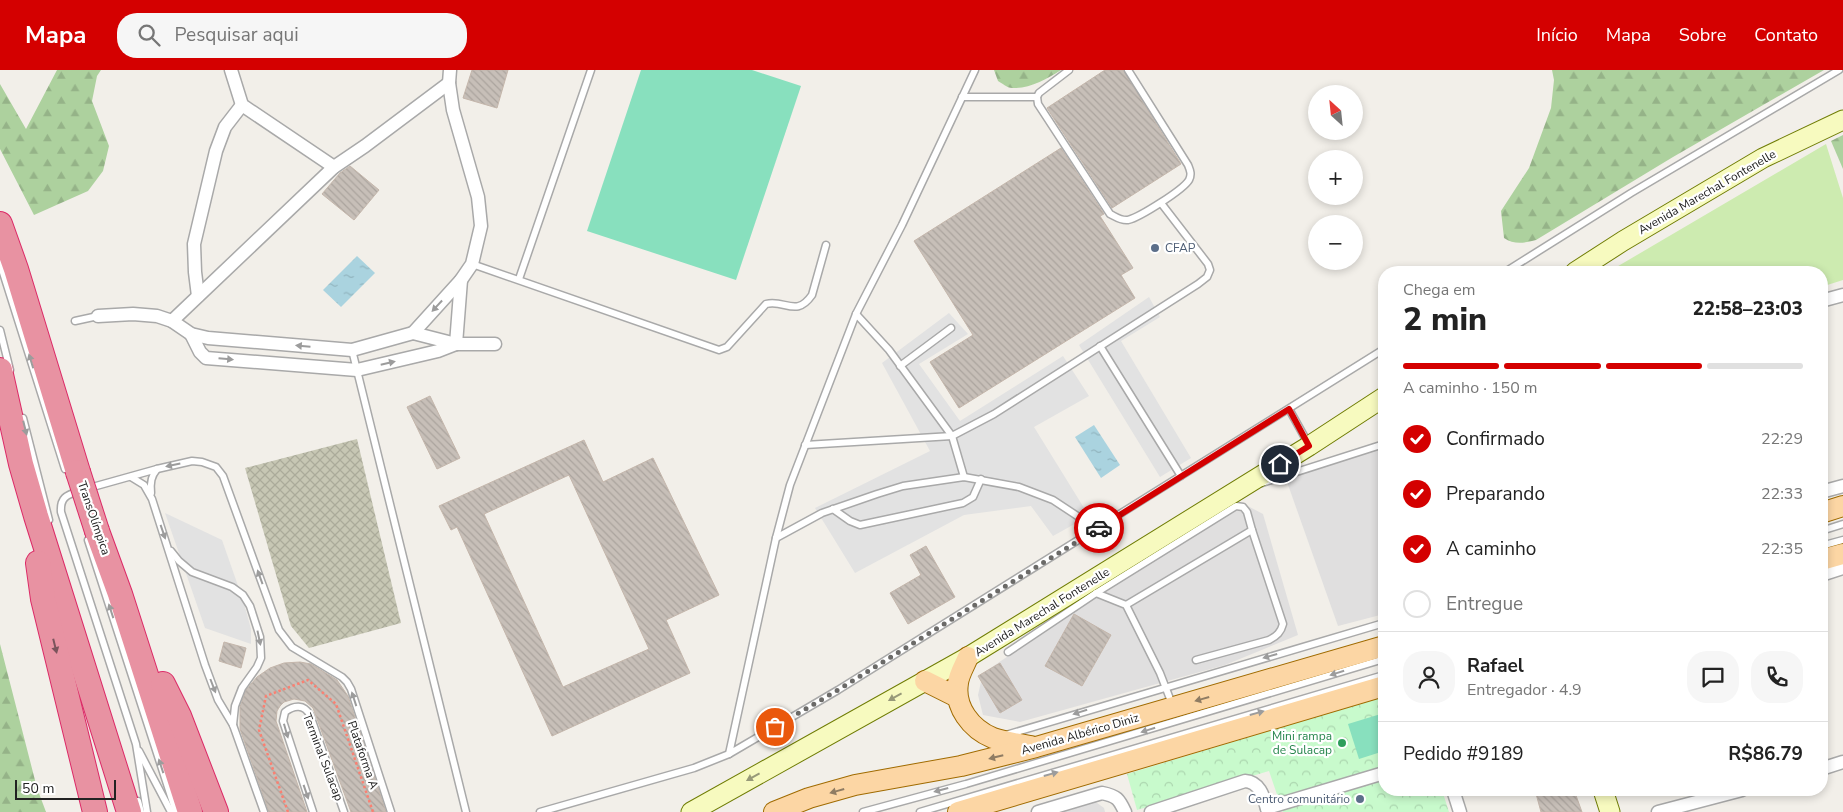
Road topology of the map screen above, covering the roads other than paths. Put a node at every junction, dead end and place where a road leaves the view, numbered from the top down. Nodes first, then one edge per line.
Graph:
1 (231, 70) edge
2 (591, 70) edge
3 (975, 70) edge
4 (1068, 70) edge
5 (1128, 70) edge
6 (1839, 70) edge
7 (449, 76) edge
8 (962, 97) junction
9 (1037, 97) junction
10 (242, 105) junction
11 (1843, 120) edge
12 (334, 167) junction
13 (1161, 203) junction
14 (0, 224) edge
15 (826, 245) dead end
16 (0, 263) edge
17 (472, 264) junction
18 (1515, 266) edge
19 (1584, 266) edge
20 (461, 280) junction
21 (520, 280) junction
22 (1843, 295) edge
23 (198, 296) junction
24 (1828, 299) edge
25 (856, 314) junction
26 (98, 316) joint
27 (75, 321) dead end
28 (172, 322) junction
29 (951, 328) dead end
30 (0, 330) edge
31 (412, 333) junction
32 (191, 334) junction
33 (456, 344) junction
34 (494, 344) dead end
35 (1100, 346) junction
36 (352, 350) junction
37 (1378, 353) edge
38 (900, 366) junction
39 (356, 370) junction
40 (6, 374) edge
41 (1378, 401) edge
42 (20, 407) dead end
43 (1289, 409) junction
44 (952, 436) junction
45 (805, 446) junction
46 (1309, 446) junction
47 (1378, 446) edge
48 (157, 468) junction
49 (72, 473) junction
50 (1182, 476) junction
51 (131, 477) junction
52 (964, 477) junction
53 (981, 479) junction
54 (1251, 482) junction
55 (1843, 486) edge
56 (1828, 490) edge
57 (152, 499) junction
58 (1843, 506) edge
59 (833, 509) junction
60 (1828, 511) edge
61 (44, 522) junction
62 (1843, 524) edge
63 (1097, 529) junction
64 (1828, 529) edge
65 (1252, 530) junction
66 (92, 533) junction
67 (776, 538) junction
68 (1843, 540) edge
69 (1828, 544) edge
70 (168, 548) junction
71 (1843, 554) edge
72 (1828, 558) edge
73 (1843, 568) edge
74 (1828, 573) edge
75 (120, 594) junction
76 (1096, 594) junction
77 (1126, 605) junction
78 (1378, 625) edge
79 (1378, 648) edge
80 (1008, 652) dead end
81 (968, 658) junction
82 (1196, 660) dead end
83 (1378, 662) edge
84 (1378, 678) edge
85 (925, 681) junction
86 (1166, 687) junction
87 (1378, 688) edge
88 (957, 697) junction
89 (1173, 708) junction
90 (233, 725) junction
91 (995, 738) junction
92 (136, 744) junction
93 (1036, 747) junction
94 (729, 754) junction
95 (1843, 762) edge
96 (1828, 766) edge
97 (1378, 776) edge
98 (1455, 796) edge
99 (1605, 796) edge
100 (1719, 796) edge
101 (132, 803) edge
102 (1268, 810) edge
103 (95, 812) edge
104 (141, 812) edge
105 (147, 812) edge
106 (171, 812) edge
107 (176, 812) edge
108 (190, 812) edge
109 (216, 812) edge
110 (264, 812) edge
111 (313, 812) edge
112 (344, 812) edge
113 (391, 812) edge
114 (466, 812) edge
115 (540, 812) edge
116 (691, 812) edge
117 (774, 812) edge
118 (863, 812) edge
119 (920, 812) edge
120 (958, 812) edge
121 (1038, 812) edge
122 (1125, 812) edge
123 (1151, 812) edge
124 (1460, 812) edge
125 (1610, 812) edge
126 (1658, 812) edge

1 - 10 street
2 - 21 lane
3 - 8 lane
4 - 9 lane
5 - 13 lane
6 - 18 lane
7 - 12 street
7 - 17 street
8 - 9 lane
8 - 25 lane
9 - 13 lane
10 - 12 street
10 - 23 street
11 - 19 main road, Avenida Marechal Fontenelle
12 - 23 street
13 - 35 lane
14 - 49 highway, TransOlímpica
15 - 21 lane
49 -> 16 lane, TransOlímpica
17 - 20 street
17 - 21 lane
20 -> 31 street
20 - 33 street
22 - 24 street
23 - 28 street
25 - 38 lane
25 - 45 lane
26 - 27 lane
26 - 28 street
28 - 32 street
29 - 38 lane
30 - 40 lane
31 - 33 street
31 - 36 street
36 -> 32 street
32 -> 39 street
33 - 34 street
39 -> 33 street
35 - 44 lane
35 - 50 lane
36 - 39 lane
37 - 43 lane
38 - 44 lane
39 - 114 lane
40 - 61 highway
41 - 46 main road, Avenida Marechal Fontenelle
42 -> 61 lane
43 - 46 lane
43 - 50 lane
44 - 45 lane
44 - 52 lane
45 - 67 lane
46 - 54 main road, Avenida Marechal Fontenelle
47 - 54 lane
48 - 51 lane
48 - 57 lane
113 -> 48 lane
49 - 66 highway, TransOlímpica, bridge
50 - 63 lane
51 - 57 lane
51 - 92 lane
52 - 53 lane
52 - 59 lane
53 - 59 lane
53 - 63 lane
54 - 81 main road, Avenida Marechal Fontenelle
55 - 56 street
57 -> 70 lane
58 - 60 main road
59 - 67 lane
61 - 101 highway
61 -> 103 highway
62 - 64 lane
63 - 94 lane
65 - 76 lane
65 - 77 lane
65 - 82 lane
66 - 75 highway, TransOlímpica
107 -> 66 lane, TransOlímpica
67 - 94 lane
68 - 69 lane
70 -> 90 lane
70 -> 90 lane
71 - 72 main road
73 - 74 street
75 - 108 highway, TransOlímpica
75 - 109 highway
76 - 77 lane
76 - 80 lane
77 - 86 lane
78 -> 86 lane
79 -> 89 main road, Avenida Albérico Diniz
81 - 85 main road, Avenida Marechal Fontenelle
81 - 88 main road
83 -> 118 lane
119 -> 84 lane
85 - 88 main road
85 -> 116 main road, Avenida Marechal Fontenelle
86 - 89 lane
86 -> 91 lane
87 - 120 main road
88 - 91 main road
89 - 93 main road, Avenida Albérico Diniz
90 - 110 lane
91 - 93 main road
92 - 105 lane
92 - 106 lane
93 -> 117 main road, Avenida Albérico Diniz
94 - 115 lane
95 - 96 street
97 - 102 street
98 - 124 street
99 - 125 main road
100 - 126 street
101 - 104 lane
102 - 123 street
112 -> 111 lane, Terminal Sulacap
121 - 122 street

